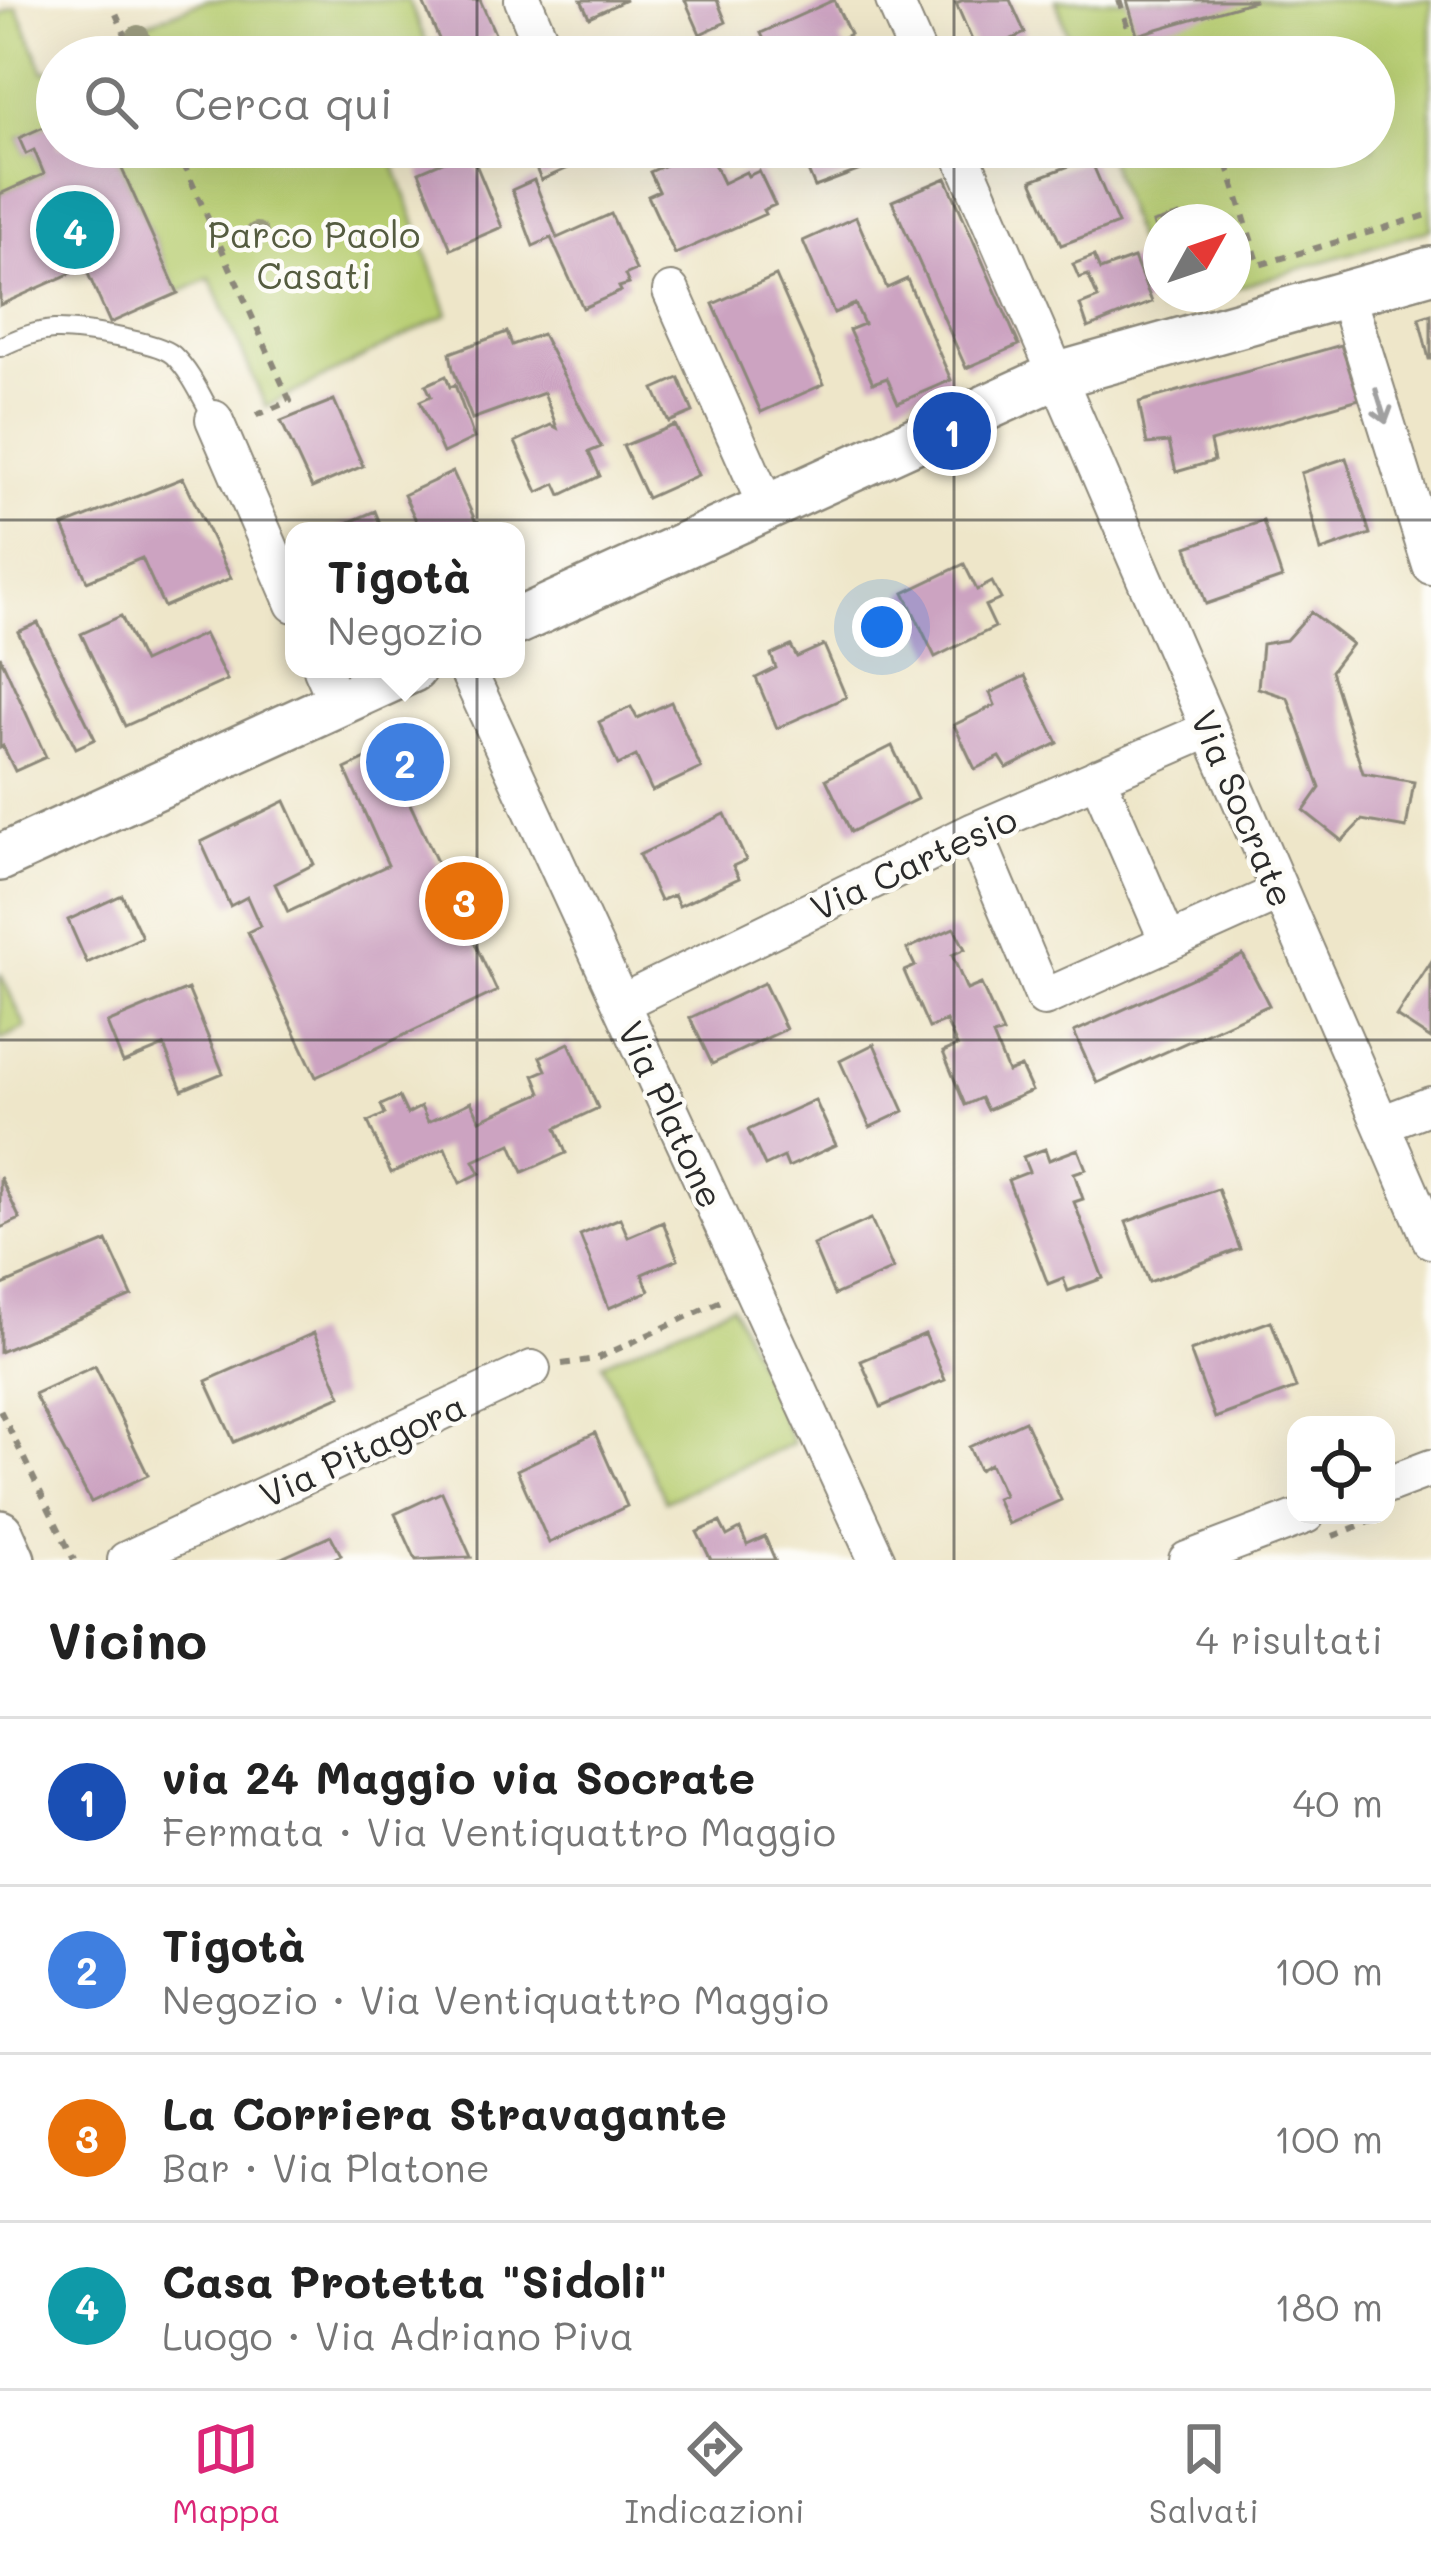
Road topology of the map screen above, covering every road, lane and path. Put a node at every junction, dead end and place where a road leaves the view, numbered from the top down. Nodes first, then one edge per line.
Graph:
1 (523, 0) edge
2 (894, 0) edge
3 (1118, 0) edge
4 (116, 14) dead end
5 (126, 36) edge
6 (539, 36) edge
7 (910, 36) edge
8 (1129, 36) edge
9 (185, 168) edge
10 (967, 168) edge
11 (1229, 168) edge
12 (1431, 214) edge
13 (1431, 270) edge
14 (671, 291) dead end
15 (1346, 294) junction
16 (0, 347) edge
17 (1056, 376) junction
18 (216, 425) junction
19 (767, 508) junction
20 (1431, 566) edge
21 (285, 583) edge
22 (525, 618) edge
23 (369, 678) edge
24 (471, 678) edge
25 (329, 686) edge
26 (1210, 729) junction
27 (1097, 777) junction
28 (974, 831) junction
29 (0, 858) edge
30 (1280, 892) junction
31 (1168, 941) junction
32 (621, 1003) junction
33 (1431, 1105) edge
34 (1381, 1124) junction
35 (1431, 1240) edge
36 (752, 1287) junction
37 (532, 1369) joint
38 (0, 1410) edge
39 (1431, 1468) edge
40 (1395, 1482) edge
41 (1287, 1522) edge
42 (0, 1533) edge
43 (12, 1560) edge
44 (74, 1560) edge
45 (126, 1560) edge
46 (877, 1560) edge
47 (1187, 1560) edge

1 - 6 street
2 - 7 street
3 - 8 path
4 - 5 path
9 - 18 path
10 - 17 street, Via Socrate
11 - 12 path
13 - 15 street
14 - 19 street
15 - 17 street
15 -> 20 street
16 - 18 lane
17 - 19 street
17 - 26 street, Via Socrate
18 - 21 street
19 - 22 street
23 - 25 street
24 - 32 street, Via Platone
25 - 29 street
26 - 27 street, Via Cartesio
26 - 30 street, Via Socrate
27 - 28 street, Via Cartesio
27 - 31 street
28 - 31 street
28 - 32 street, Via Cartesio
30 - 31 street
30 - 34 street, Via Socrate
32 - 36 street, Via Platone
33 - 34 street
34 - 35 street, Via Socrate
36 - 37 path
36 - 46 street, Via Platone
37 - 45 street, Via Pitagora
38 - 44 path
39 - 40 street
41 - 47 street
42 - 43 street

